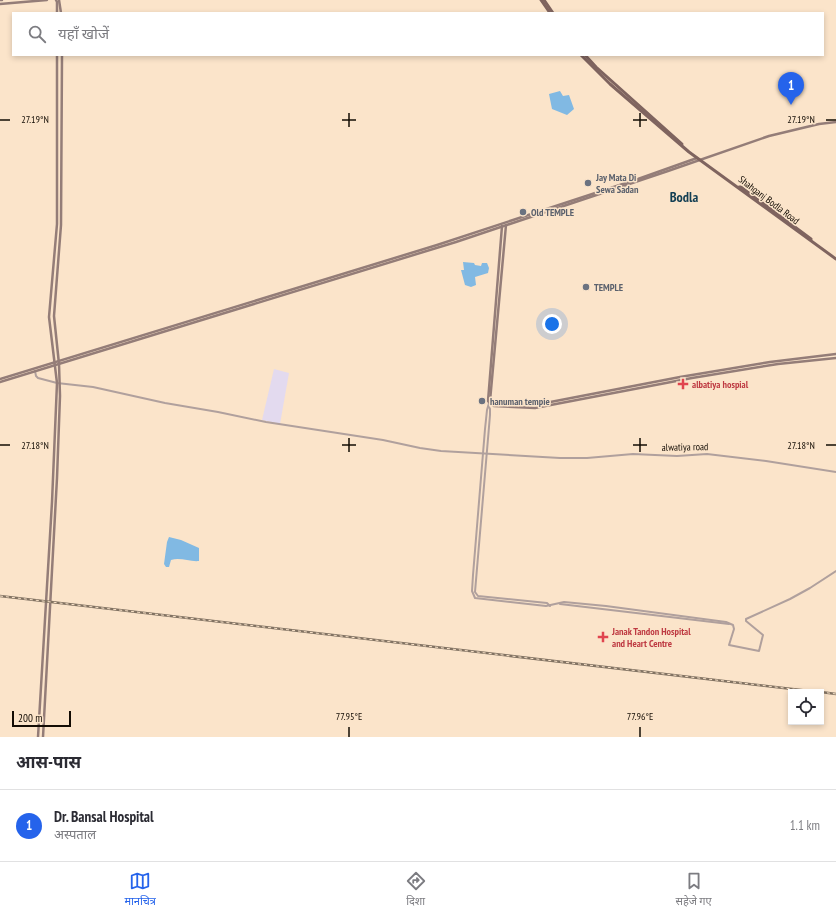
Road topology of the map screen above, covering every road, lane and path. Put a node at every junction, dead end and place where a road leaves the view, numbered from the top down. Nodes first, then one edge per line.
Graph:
1 (47, 0) edge
2 (56, 0) edge
3 (59, 0) edge
4 (542, 0) edge
5 (3, 1) edge
6 (0, 4) edge
7 (57, 12) edge
8 (61, 12) edge
9 (549, 12) edge
10 (552, 12) edge
11 (57, 56) edge
12 (62, 56) edge
13 (582, 56) edge
14 (586, 56) edge
15 (58, 91) junction
16 (62, 91) junction
17 (635, 104) junction
18 (836, 122) edge
19 (699, 158) junction
20 (506, 225) junction
21 (502, 226) junction
22 (836, 258) edge
23 (166, 330) junction
24 (836, 354) edge
25 (836, 358) edge
26 (59, 363) junction
27 (55, 364) junction
28 (35, 371) junction
29 (0, 381) edge
30 (57, 383) junction
31 (60, 383) junction
32 (490, 404) junction
33 (518, 406) junction
34 (484, 453) junction
35 (836, 472) edge
36 (836, 571) edge
37 (38, 737) edge
38 (43, 737) edge

1 - 5 main road
2 - 7 main road
3 - 8 main road
4 - 9 main road
4 - 10 main road
5 - 6 main road
11 - 15 main road
12 - 16 main road
13 - 17 main road, Shahganj Bodla Road
14 - 17 main road, Shahganj Bodla Road
15 - 16 main road
15 - 27 main road
16 - 26 main road
17 - 19 main road, Shahganj Bodla Road
18 - 19 main road
19 - 20 main road
19 - 22 main road, Shahganj Bodla Road
19 - 23 main road
20 - 21 main road
20 - 32 main road
21 - 23 main road
21 - 32 main road
23 - 26 main road
24 - 33 main road
25 - 33 main road
26 - 27 main road
26 - 31 main road
27 - 28 main road
27 - 29 main road
27 - 30 main road
28 - 29 main road
28 - 30 street, alwatiya road
30 - 31 street, alwatiya road
30 - 37 main road
31 - 34 street, alwatiya road
31 - 38 main road
32 - 33 main road
32 - 34 street
34 - 35 street, alwatiya road
34 - 36 street

